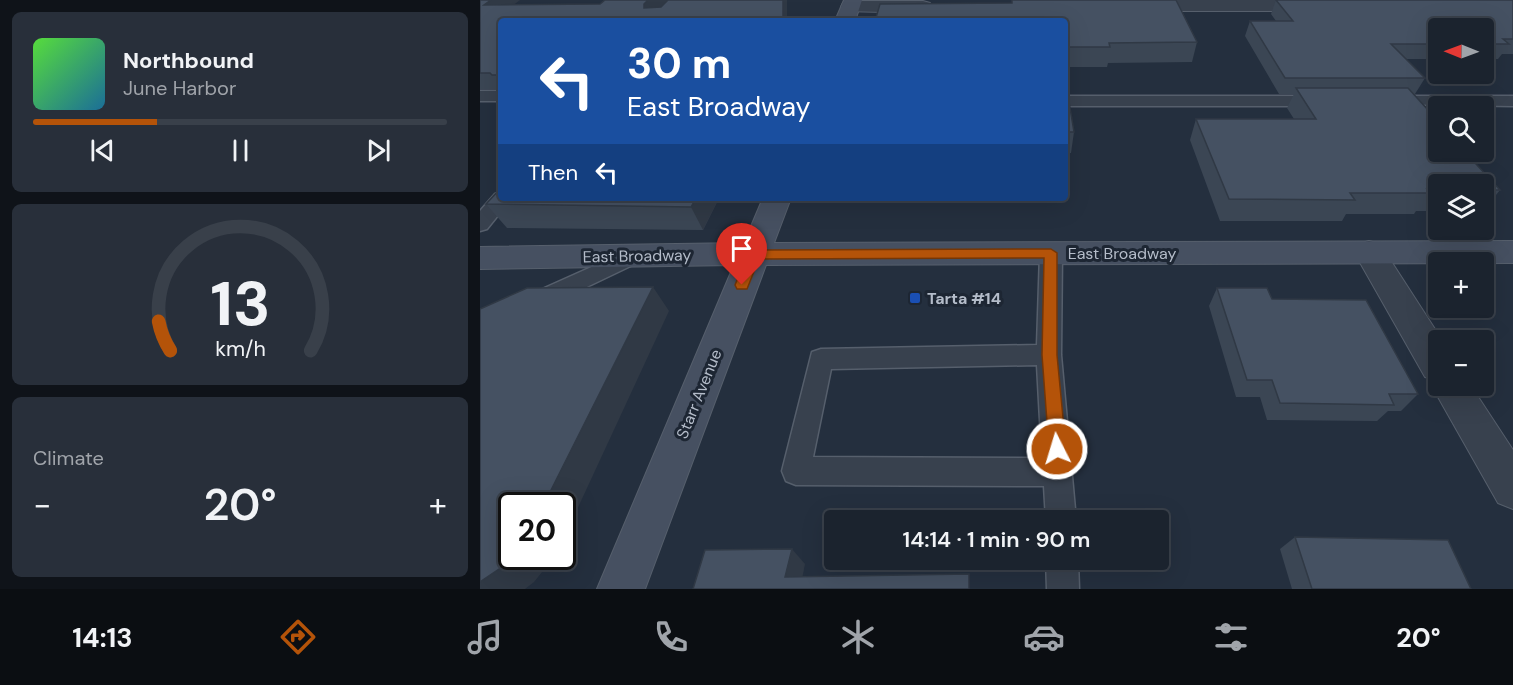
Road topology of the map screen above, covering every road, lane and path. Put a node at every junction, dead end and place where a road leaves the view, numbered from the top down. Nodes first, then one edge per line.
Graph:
1 (1216, 2) edge
2 (1111, 5) edge
3 (1336, 5) edge
4 (945, 6) edge
5 (849, 9) edge
6 (480, 96) edge
7 (498, 96) edge
8 (1068, 101) edge
9 (1336, 101) edge
10 (1372, 101) edge
11 (1513, 101) edge
12 (499, 201) edge
13 (776, 201) edge
14 (480, 224) edge
15 (1369, 252) junction
16 (1513, 252) edge
17 (1051, 253) junction
18 (755, 254) junction
19 (634, 256) junction
20 (480, 258) edge
21 (523, 307) edge
22 (1428, 349) edge
23 (1049, 355) junction
24 (1456, 396) edge
25 (1059, 472) junction
26 (1513, 488) edge
27 (1061, 510) edge
28 (1063, 570) edge
29 (621, 589) edge
30 (1064, 589) edge

1 - 2 street
1 - 3 street
4 - 5 street
6 - 7 lane
8 - 9 lane
10 - 11 lane
12 - 14 lane
13 - 18 street, Starr Avenue
15 - 16 street, East Broadway
15 - 17 street, East Broadway
15 - 22 street
17 - 18 street, East Broadway
17 - 23 lane
18 - 19 street, East Broadway
18 - 29 street, Starr Avenue
19 - 20 street, East Broadway
19 - 21 lane
23 - 25 lane
23 - 25 lane
24 - 26 street
25 - 27 lane
28 - 30 lane

